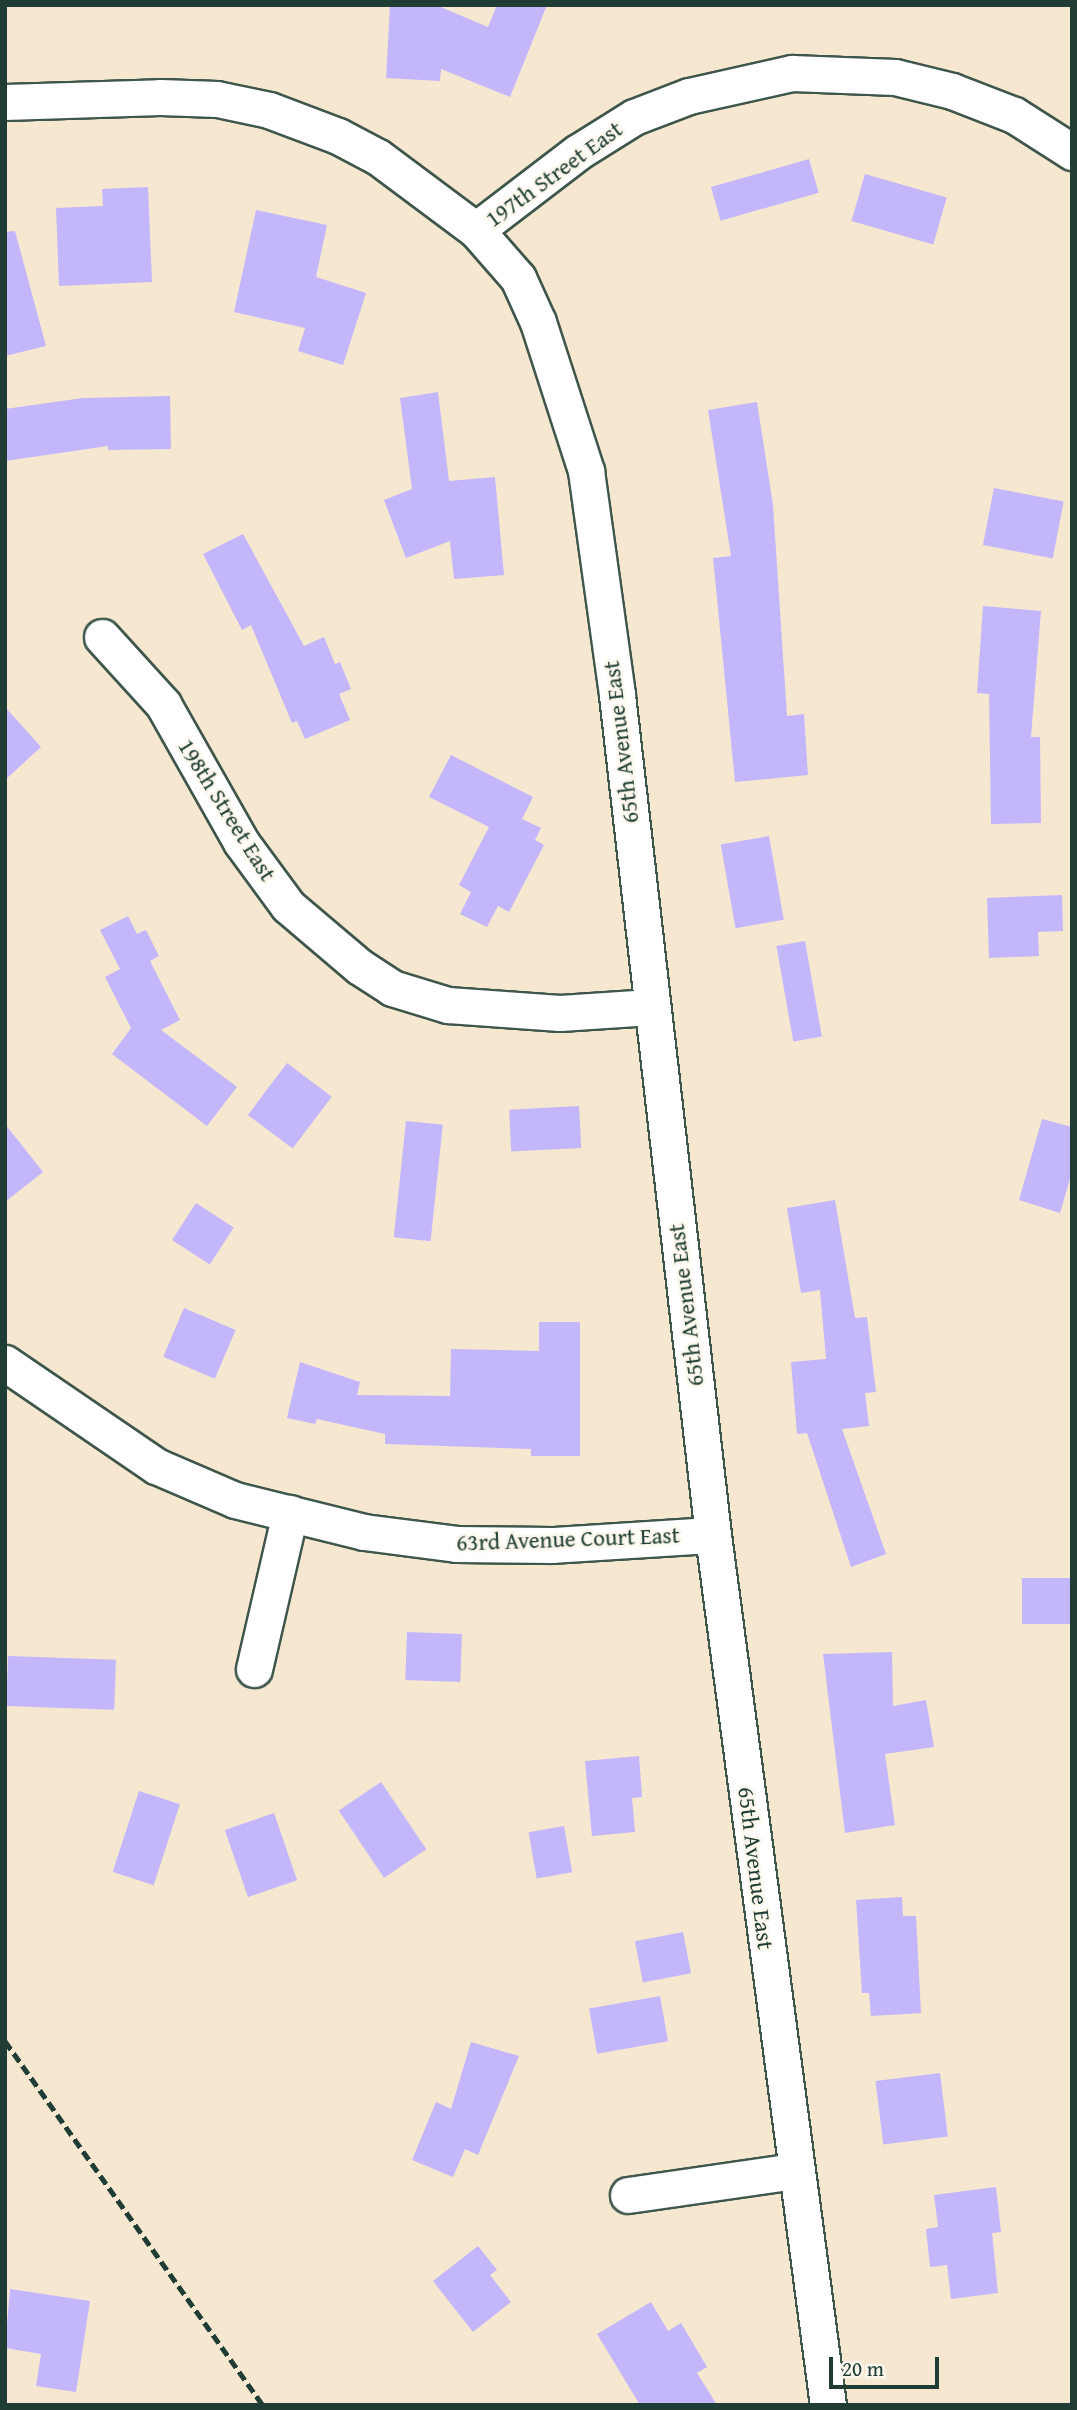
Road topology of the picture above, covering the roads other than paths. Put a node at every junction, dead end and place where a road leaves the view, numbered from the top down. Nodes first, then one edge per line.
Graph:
1 (5, 102) edge
2 (1072, 152) edge
3 (476, 230) junction
4 (102, 637) dead end
5 (651, 1007) junction
6 (5, 1363) edge
7 (290, 1513) junction
8 (713, 1535) junction
9 (254, 1669) dead end
10 (795, 2171) junction
11 (628, 2195) dead end
12 (828, 2405) edge

1 - 3 street, 197th Street East
2 - 3 street, 197th Street East
3 - 5 street, 65th Avenue East
4 - 5 street, 198th Street East
5 - 8 street, 65th Avenue East
6 - 7 street, 63rd Avenue Court East
7 - 8 street, 63rd Avenue Court East
7 - 9 street
8 - 10 street, 65th Avenue East
10 - 11 street
10 - 12 street, 65th Avenue East

